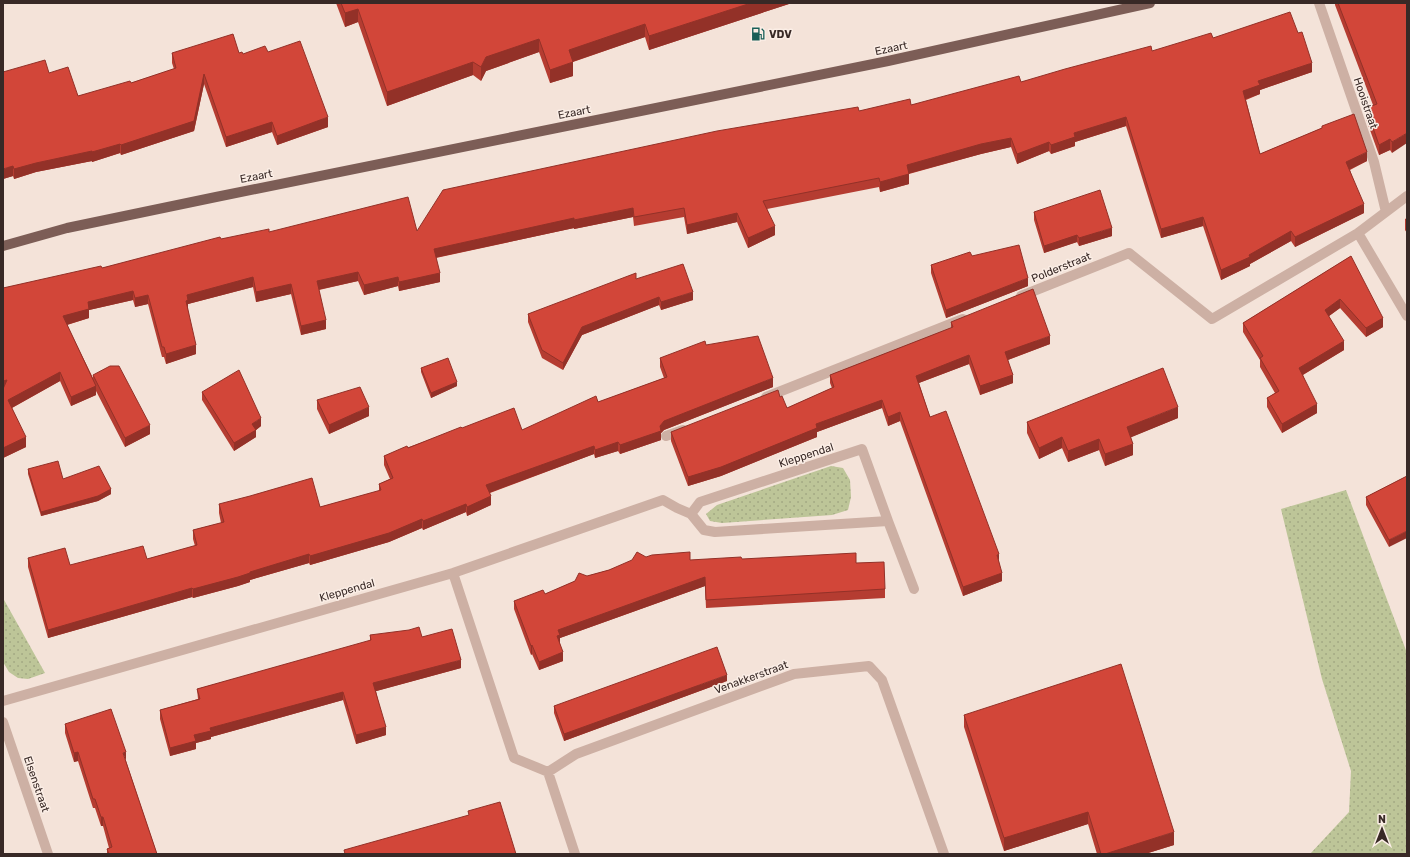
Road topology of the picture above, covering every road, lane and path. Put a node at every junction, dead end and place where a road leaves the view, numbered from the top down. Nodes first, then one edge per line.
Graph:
1 (1150, 3) edge
2 (1319, 3) edge
3 (1407, 196) edge
4 (1386, 212) junction
5 (1358, 233) junction
6 (3, 246) edge
7 (1011, 300) edge
8 (974, 314) edge
9 (1407, 316) edge
10 (754, 401) edge
11 (695, 425) edge
12 (666, 436) dead end
13 (691, 514) junction
14 (888, 521) junction
15 (453, 572) junction
16 (914, 589) dead end
17 (3, 701) edge
18 (3, 722) edge
19 (548, 772) junction
20 (48, 854) edge
21 (575, 854) edge
22 (944, 854) edge

1 - 6 main road, Ezaart
2 - 4 street, Hooistraat
3 - 4 street, Polderstraat
4 - 5 street, Polderstraat
5 - 7 street, Polderstraat
5 - 9 street
8 - 10 street
11 - 12 street
13 - 14 street, Kleppendal
13 - 14 street, Kleppendal
13 - 15 street, Kleppendal
14 - 16 street, Kleppendal
15 - 17 street, Kleppendal
15 - 19 street
18 - 20 street, Elsenstraat
19 - 21 street
19 - 22 street, Venakkerstraat

